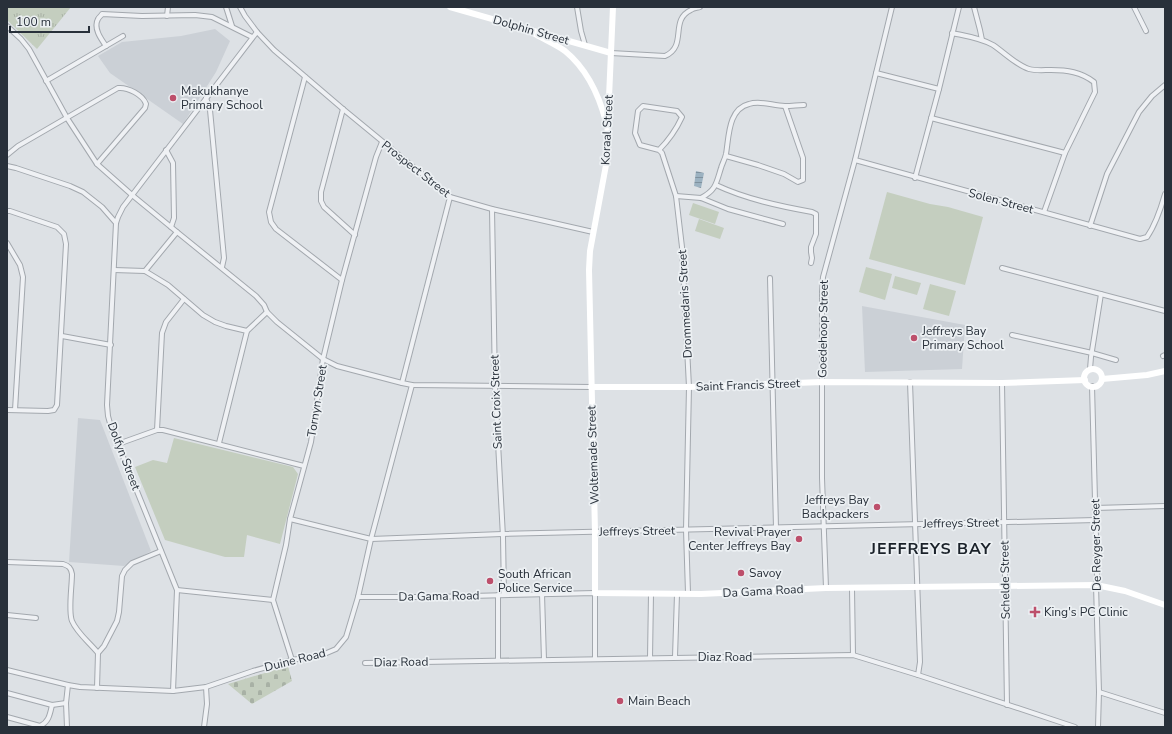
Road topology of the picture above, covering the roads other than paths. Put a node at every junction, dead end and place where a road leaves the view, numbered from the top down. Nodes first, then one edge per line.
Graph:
1 (168, 7) edge
2 (226, 7) edge
3 (240, 7) edge
4 (450, 7) edge
5 (577, 7) edge
6 (613, 7) edge
7 (700, 7) edge
8 (892, 7) edge
9 (959, 7) edge
10 (974, 7) edge
11 (1134, 7) edge
12 (168, 16) junction
13 (7, 26) edge
14 (232, 26) junction
15 (525, 28) junction
16 (1146, 31) dead end
17 (256, 32) junction
18 (952, 33) junction
19 (123, 36) dead end
20 (252, 37) junction
21 (982, 40) junction
22 (585, 45) junction
23 (106, 46) junction
24 (611, 53) junction
25 (876, 73) junction
26 (305, 77) junction
27 (46, 81) junction
28 (1165, 85) edge
29 (939, 89) junction
30 (206, 98) junction
31 (804, 105) dead end
32 (785, 106) junction
33 (343, 109) junction
34 (67, 118) junction
35 (931, 118) junction
36 (608, 130) junction
37 (382, 142) junction
38 (166, 150) junction
39 (659, 150) junction
40 (1065, 153) junction
41 (7, 156) edge
42 (726, 156) junction
43 (855, 160) junction
44 (98, 164) junction
45 (7, 166) edge
46 (915, 178) junction
47 (716, 185) junction
48 (1165, 194) edge
49 (132, 195) junction
50 (676, 196) junction
51 (450, 197) junction
52 (701, 198) junction
53 (492, 209) junction
54 (7, 211) edge
55 (1044, 212) junction
56 (116, 223) junction
57 (783, 224) dead end
58 (1090, 226) junction
59 (171, 227) junction
60 (177, 232) junction
61 (593, 232) junction
62 (355, 234) junction
63 (7, 243) edge
64 (590, 251) joint
65 (811, 263) dead end
66 (222, 267) junction
67 (1002, 268) dead end
68 (114, 270) junction
69 (146, 271) junction
70 (770, 278) dead end
71 (342, 280) junction
72 (1101, 294) junction
73 (184, 300) junction
74 (1165, 311) edge
75 (267, 312) junction
76 (247, 331) junction
77 (1012, 335) dead end
78 (62, 336) junction
79 (111, 345) junction
80 (1092, 353) junction
81 (323, 359) junction
82 (1116, 360) dead end
83 (1090, 370) junction
84 (1165, 371) edge
85 (1102, 379) junction
86 (1085, 380) junction
87 (822, 382) junction
88 (910, 382) junction
89 (402, 383) junction
90 (1002, 383) junction
91 (772, 384) junction
92 (412, 385) junction
93 (495, 386) junction
94 (1092, 386) junction
95 (591, 387) junction
96 (689, 387) junction
97 (7, 410) edge
98 (15, 410) junction
99 (157, 430) junction
100 (118, 444) junction
101 (219, 444) junction
102 (304, 466) junction
103 (1165, 506) edge
104 (1095, 508) junction
105 (290, 519) junction
106 (1096, 520) junction
107 (1003, 522) junction
108 (915, 524) junction
109 (824, 527) junction
110 (776, 528) junction
111 (686, 530) junction
112 (595, 532) junction
113 (502, 534) junction
114 (371, 539) junction
115 (161, 551) junction
116 (7, 562) edge
117 (1096, 585) junction
118 (1005, 586) junction
119 (917, 587) junction
120 (826, 588) junction
121 (852, 588) junction
122 (177, 590) junction
123 (595, 593) junction
124 (688, 593) junction
125 (542, 594) junction
126 (651, 594) junction
127 (677, 594) junction
128 (498, 595) junction
129 (504, 595) junction
130 (358, 597) junction
131 (273, 600) junction
132 (1165, 605) edge
133 (7, 615) edge
134 (36, 618) dead end
135 (98, 653) junction
136 (853, 655) junction
137 (675, 657) junction
138 (650, 658) junction
139 (595, 659) junction
140 (292, 660) junction
141 (498, 660) junction
142 (544, 660) junction
143 (364, 663) dead end
144 (7, 670) edge
145 (918, 675) junction
146 (68, 685) junction
147 (206, 687) junction
148 (97, 688) junction
149 (173, 690) junction
150 (1099, 692) junction
151 (7, 693) edge
152 (66, 703) junction
153 (1007, 704) junction
154 (52, 705) junction
155 (1165, 713) edge
156 (7, 717) edge
157 (67, 727) edge
158 (204, 727) edge
159 (1075, 727) edge
160 (1098, 727) edge

1 - 12 street
2 - 14 street
3 - 17 street, Prospect Street
4 - 15 street, Dolphin Street
5 - 22 street
6 - 24 street, Koraal Street
7 - 24 street
8 - 25 street, Goedehoop Street
9 - 18 street
10 - 21 street
11 - 16 street
12 - 14 street
12 - 23 street
13 - 27 street, Saint Francis Street
14 - 20 street
15 - 22 street, Dolphin Street
15 - 36 street
17 - 20 street, Dolfyn Street
17 - 26 street, Prospect Street
18 - 21 street
18 - 29 street
19 - 23 street
20 - 30 street, Dolfyn Street
21 - 40 street
22 - 24 street, Dolphin Street
23 - 27 street
24 - 36 street, Koraal Street
25 - 29 street
25 - 43 street, Goedehoop Street
26 - 33 street, Prospect Street
26 - 71 street
27 - 34 street, Saint Francis Street
28 - 58 street
29 - 35 street
30 - 38 street, Dolfyn Street
30 - 66 street
31 - 32 street
32 - 42 street
32 - 42 street
33 - 37 street, Prospect Street
33 - 62 street
34 - 41 street
34 - 44 street, Saint Francis Street
34 - 44 street
35 - 40 street
35 - 46 street
36 - 61 street, Koraal Street
37 - 51 street, Prospect Street
37 - 62 street, Tornyn Street
38 - 49 street, Dolfyn Street
38 - 59 street
39 - 39 street
39 - 50 street, Drommedaris Street
40 - 55 street
42 - 47 street
43 - 46 street, Solen Street
43 - 87 street, Goedehoop Street
44 - 49 street, Saint Francis Street
45 - 56 street
46 - 55 street, Solen Street
47 - 52 street
47 - 65 street
48 - 58 street, Solen Street
49 - 56 street, Dolfyn Street
49 - 59 street, Saint Francis Street
50 - 52 street
50 - 96 street, Drommedaris Street
51 - 53 street, Prospect Street
51 - 89 street
52 - 57 street
53 - 61 street, Prospect Street
53 - 93 street, Saint Croix Street
54 - 78 street
55 - 58 street, Solen Street
56 - 68 street, Dolfyn Street
59 - 60 street, Saint Francis Street
60 - 66 street, Saint Francis Street
60 - 69 street
61 - 64 street, Koraal Street
62 - 71 street, Tornyn Street
63 - 98 street
64 - 95 street, Woltemade Street
66 - 75 street, Saint Francis Street
67 - 72 street
68 - 69 street
68 - 79 street, Dolfyn Street
69 - 73 street
70 - 91 street
71 - 81 street, Tornyn Street
72 - 74 street
72 - 80 street
73 - 76 street
73 - 99 street
75 - 76 street
75 - 81 street, Saint Francis Street
76 - 101 street
77 - 80 street
78 - 79 street
78 - 98 street
79 - 100 street, Dolfyn Street
80 - 82 street
80 - 83 street
81 - 89 street, Saint Francis Street
81 - 102 street, Tornyn Street
83 - 85 street
83 - 86 street
84 - 85 street
85 - 94 street
86 - 90 street, Saint Francis Street
86 - 94 street
87 - 88 street, Saint Francis Street
87 - 91 street, Saint Francis Street
87 - 109 street, Goedehoop Street
88 - 90 street, Saint Francis Street
88 - 108 street
89 - 92 street, Saint Francis Street
90 - 107 street, Schelde Street
91 - 96 street, Saint Francis Street
91 - 110 street
92 - 93 street, Saint Francis Street
92 - 114 street, Duine Road
93 - 95 street, Saint Francis Street
93 - 113 street, Saint Croix Street
94 - 104 street, De Reyger Street
95 - 96 street, Saint Francis Street
95 - 112 street, Woltemade Street
96 - 111 street, Drommedaris Street
97 - 98 street
99 - 100 street
99 - 101 street
100 - 115 street, Dolfyn Street
101 - 102 street
102 - 105 street, Tornyn Street
103 - 104 street
104 - 106 street, De Reyger Street
105 - 114 street, Jeffreys Street
105 - 131 street, Tornyn Street
106 - 107 street, Jeffreys Street
106 - 117 street, De Reyger Street
107 - 108 street, Jeffreys Street
107 - 118 street, Schelde Street
108 - 109 street, Jeffreys Street
108 - 119 street
109 - 110 street, Jeffreys Street
109 - 120 street, Goedehoop Street
110 - 111 street, Jeffreys Street
111 - 112 street, Jeffreys Street
111 - 124 street, Drommedaris Street
112 - 113 street, Jeffreys Street
112 - 123 street, Woltemade Street
113 - 114 street, Jeffreys Street
113 - 129 street, Saint Croix Street
114 - 130 street, Duine Road
115 - 122 street, Dolfyn Street
115 - 135 street
116 - 135 street
117 - 118 street, Da Gama Road
117 - 132 street, Da Gama Road
117 - 150 street, De Reyger Street
118 - 119 street, Da Gama Road
118 - 153 street, Schelde Street
119 - 121 street, Da Gama Road
119 - 145 street
120 - 121 street, Da Gama Road
120 - 124 street, Da Gama Road
121 - 136 street
122 - 131 street
122 - 149 street, Dolfyn Street
123 - 125 street, Da Gama Road
123 - 126 street, Da Gama Road
123 - 139 street, Woltemade Street
124 - 127 street, Da Gama Road
125 - 129 street, Da Gama Road
125 - 142 street
126 - 127 street, Da Gama Road
126 - 138 street
127 - 137 street
128 - 129 street, Da Gama Road
128 - 130 street, Da Gama Road
128 - 141 street
130 - 140 street, Duine Road
131 - 140 street
133 - 134 street
135 - 148 street
136 - 137 street, Diaz Road
136 - 145 street, Diaz Road
137 - 138 street, Diaz Road
138 - 139 street, Diaz Road
139 - 142 street, Diaz Road
140 - 147 street, Duine Road
141 - 142 street, Diaz Road
141 - 143 street, Diaz Road
144 - 146 street, Duine Road
145 - 153 street, Diaz Road
146 - 148 street, Duine Road
146 - 152 street
147 - 149 street, Duine Road
147 - 158 street
148 - 149 street, Duine Road
150 - 155 street
150 - 160 street, De Reyger Street
151 - 154 street
152 - 154 street
152 - 157 street
153 - 159 street, Diaz Road
154 - 156 street

